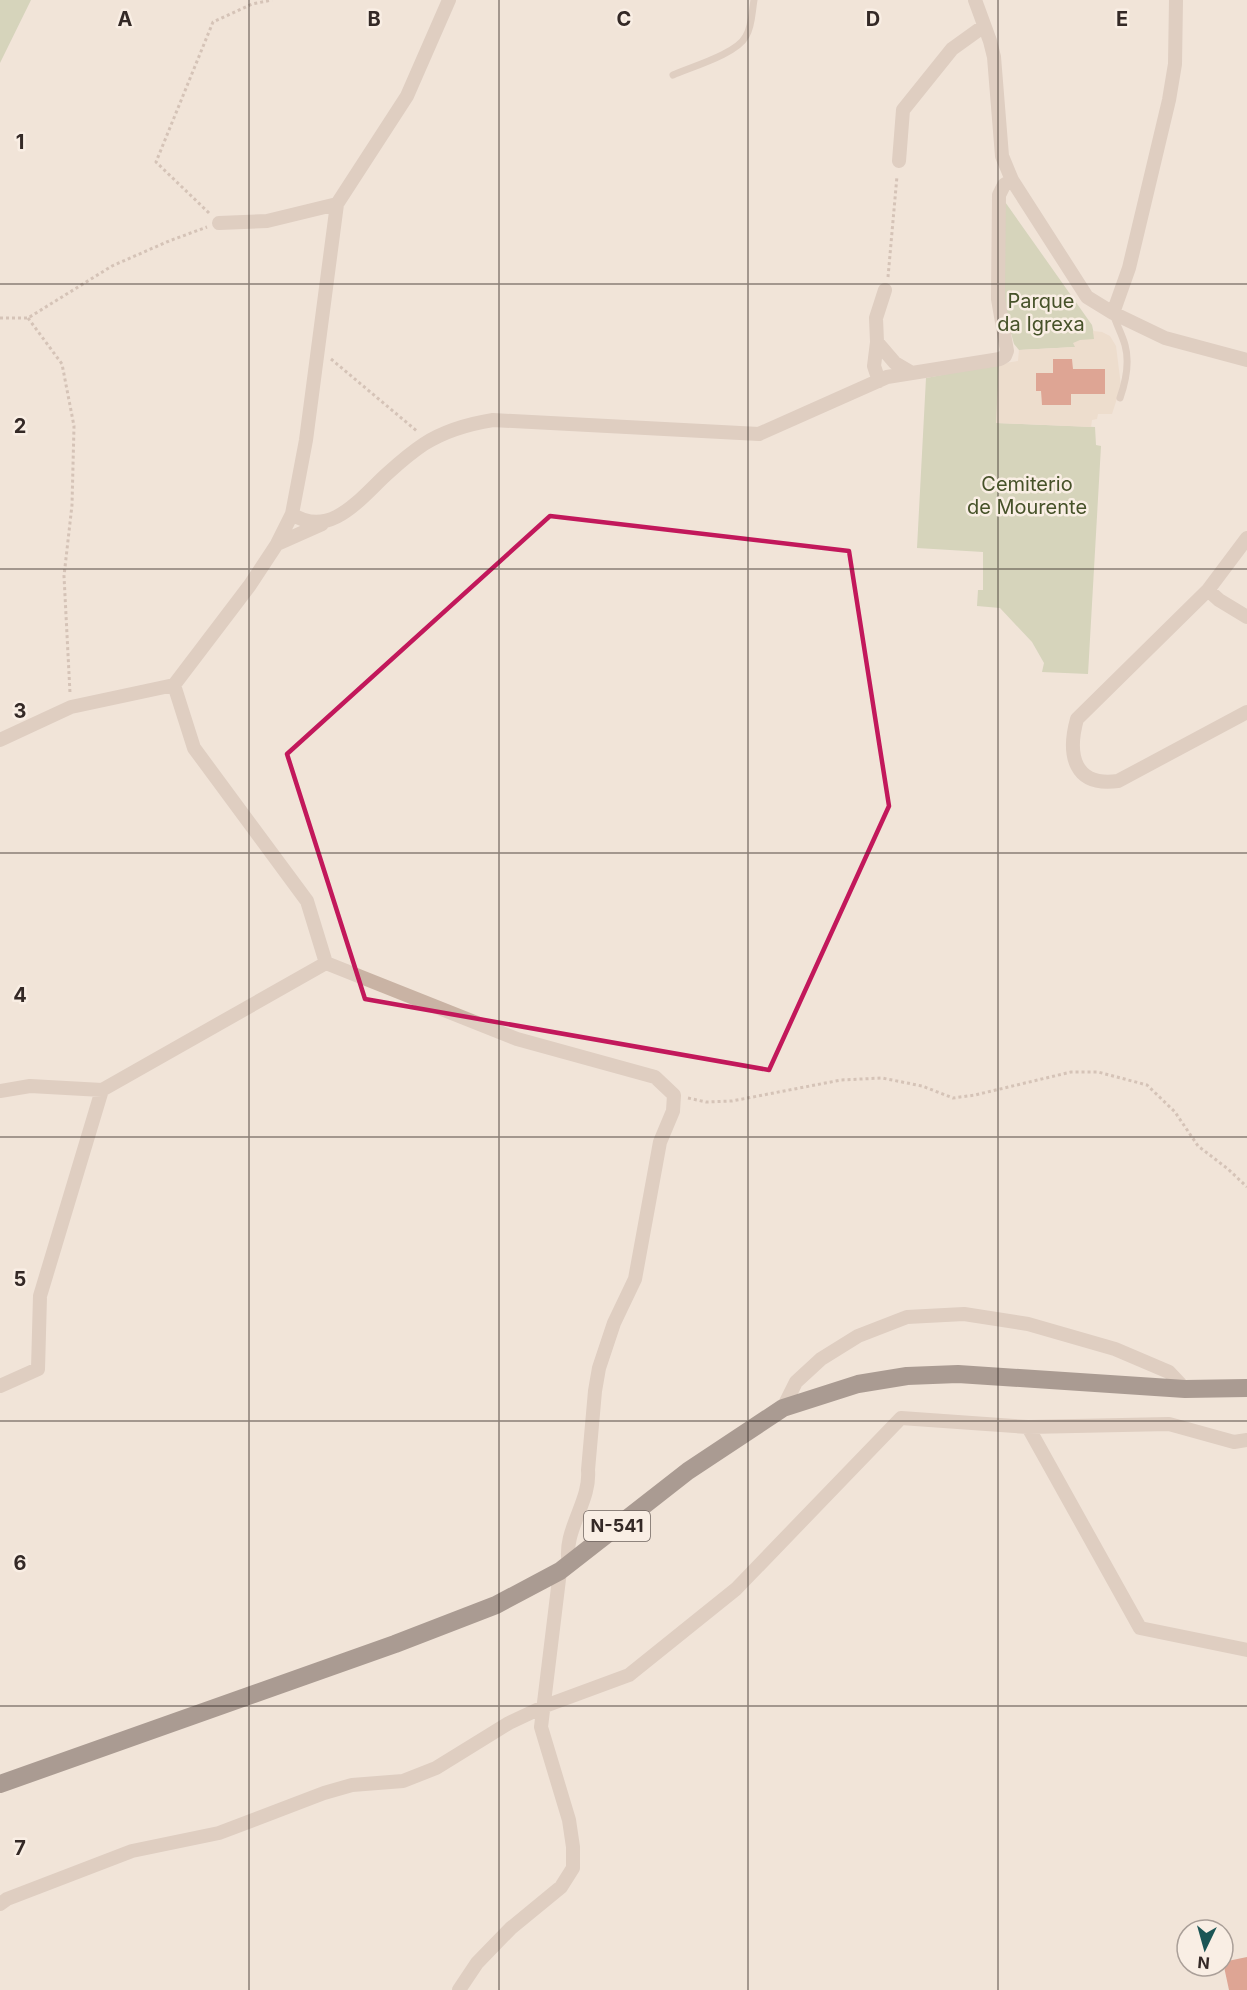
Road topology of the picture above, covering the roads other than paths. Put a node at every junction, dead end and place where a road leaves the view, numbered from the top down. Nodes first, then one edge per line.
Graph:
1 (449, 0) edge
2 (754, 0) edge
3 (975, 0) edge
4 (1176, 0) edge
5 (984, 26) junction
6 (673, 75) dead end
7 (899, 161) road end
8 (1012, 180) junction
9 (337, 204) junction
10 (219, 223) road end
11 (885, 290) road end
12 (1113, 313) junction
13 (877, 342) junction
14 (1247, 360) edge
15 (912, 373) junction
16 (879, 381) junction
17 (1120, 398) dead end
18 (292, 514) junction
19 (335, 518) junction
20 (1247, 538) edge
21 (277, 544) junction
22 (1208, 590) junction
23 (1247, 617) edge
24 (174, 685) junction
25 (1247, 712) edge
26 (0, 740) edge
27 (326, 963) junction
28 (102, 1090) junction
29 (0, 1091) edge
30 (0, 1386) edge
31 (1247, 1388) edge
32 (1185, 1389) junction
33 (783, 1408) junction
34 (1028, 1427) junction
35 (1247, 1440) edge
36 (565, 1568) junction
37 (1247, 1650) edge
38 (544, 1706) junction
39 (0, 1784) edge
40 (0, 1904) edge
41 (459, 1990) edge

1 - 9 street
2 - 6 lane
3 - 5 street
4 - 12 street
5 - 7 street
5 - 8 street
8 - 12 street
8 - 15 street
9 - 10 street
9 - 18 street
11 - 13 street
12 - 14 street
12 - 17 lane
13 - 15 street
13 - 16 street
15 - 16 street
16 - 19 street
18 - 19 street
18 - 21 street
19 - 21 street
20 - 22 street
21 - 24 street
22 - 23 street
22 - 25 street
24 - 26 street
24 - 27 street
27 - 28 street
27 - 36 street
28 - 29 street
28 - 30 street
31 - 32 highway, N-541
32 - 33 highway, N-541
32 - 33 street
33 - 36 highway, N-541
34 - 35 street
34 - 37 street
34 - 38 street
36 - 38 street
36 - 39 highway, N-541
38 - 40 street
38 - 41 street

